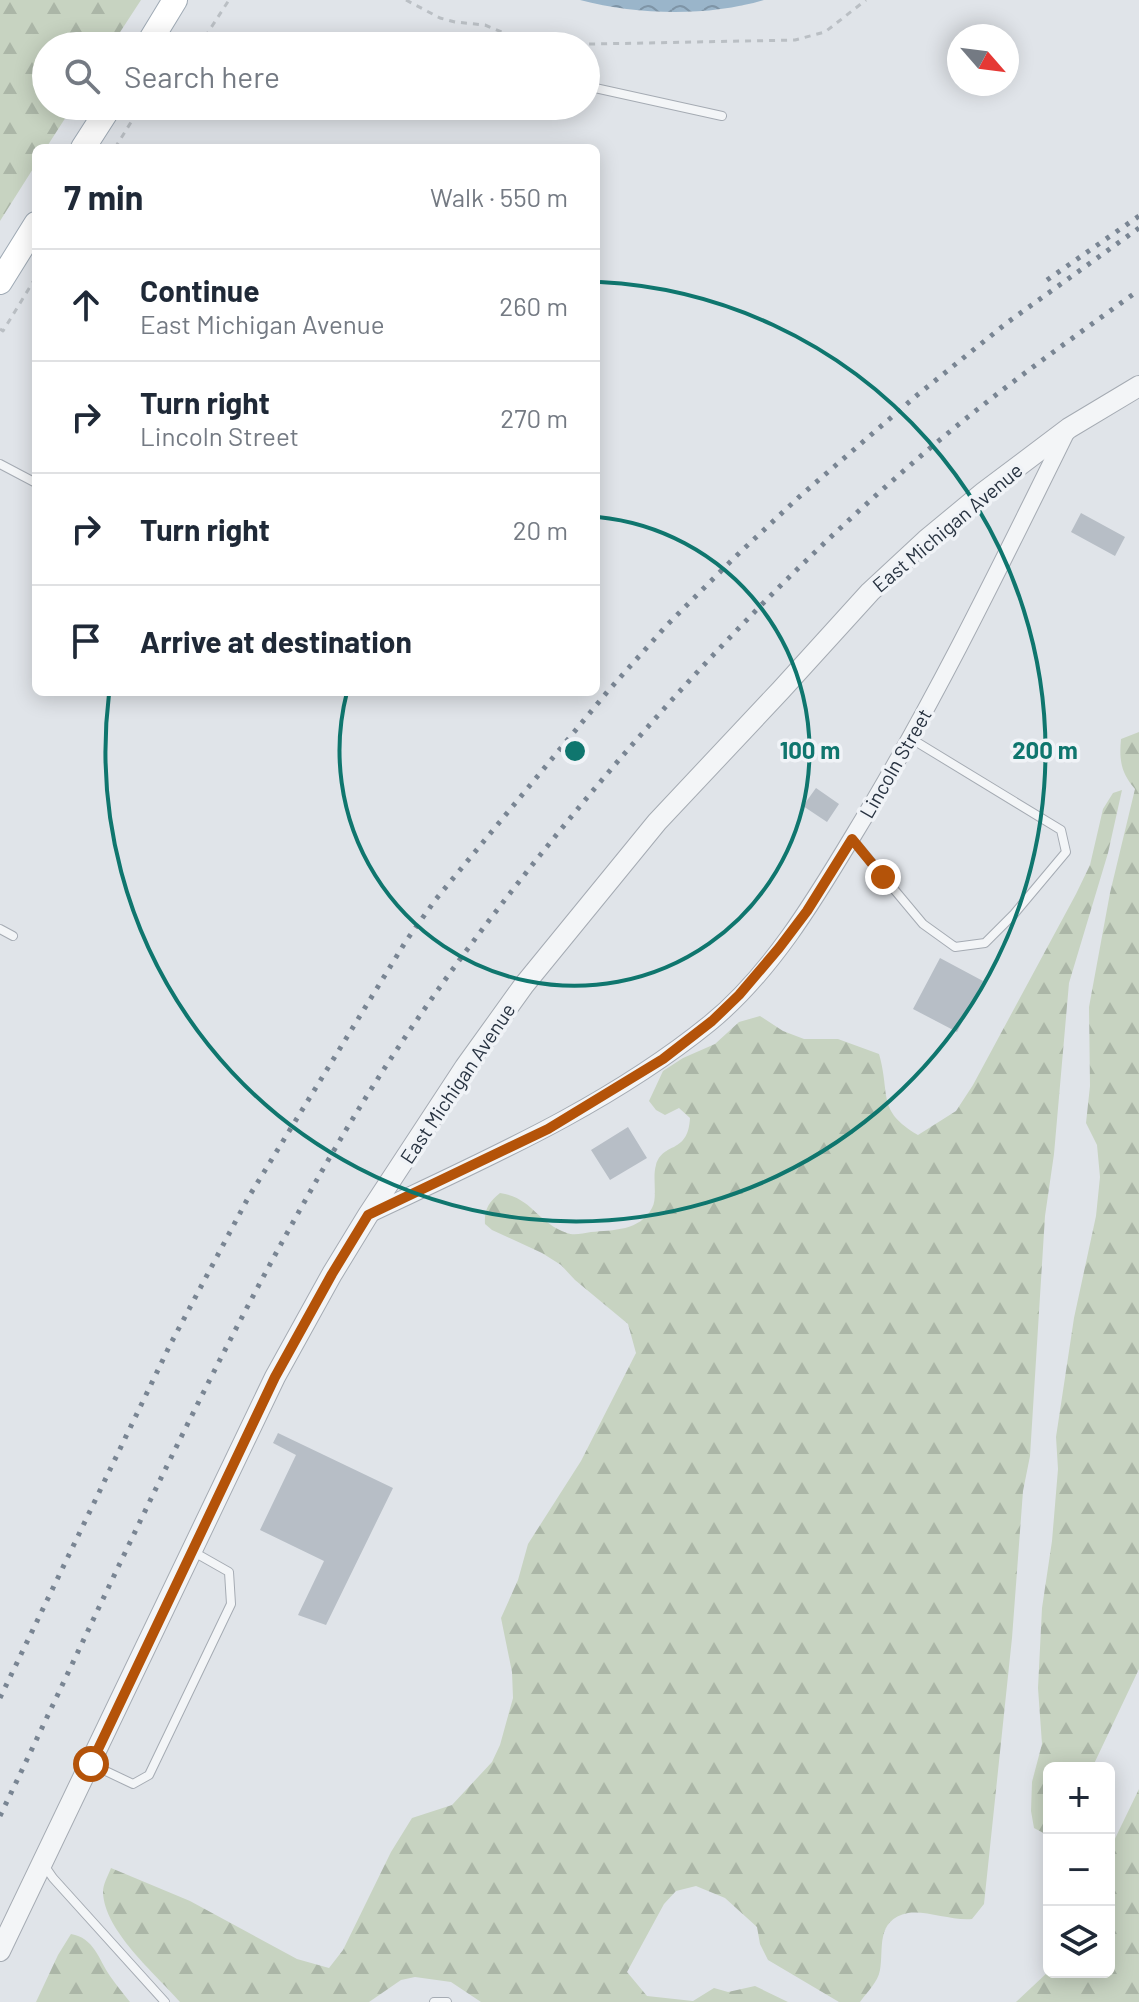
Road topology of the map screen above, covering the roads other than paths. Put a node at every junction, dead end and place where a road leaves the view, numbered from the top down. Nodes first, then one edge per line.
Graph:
1 (175, 0) edge
2 (155, 32) edge
3 (600, 89) edge
4 (722, 116) dead end
5 (101, 120) edge
6 (86, 144) edge
7 (32, 230) edge
8 (0, 282) edge
9 (1139, 386) edge
10 (1069, 428) junction
11 (0, 464) edge
12 (32, 481) edge
13 (910, 738) junction
14 (852, 839) junction
15 (0, 929) edge
16 (13, 936) dead end
17 (368, 1215) junction
18 (191, 1551) junction
19 (91, 1764) junction
20 (43, 1863) junction
21 (0, 1951) edge
22 (165, 2002) edge
23 (434, 2002) edge
24 (447, 2002) edge

1 - 2 main road
3 - 4 lane
5 - 6 main road
7 - 8 main road
9 - 10 street, East Michigan Avenue
10 - 13 street, Lincoln Street
10 - 17 street, East Michigan Avenue
11 - 12 lane
13 - 14 street, Lincoln Street
13 - 14 lane
14 - 17 street, Lincoln Street
15 - 16 lane
17 - 18 street, East Michigan Avenue
18 - 19 street, East Michigan Avenue
18 - 19 lane
19 - 20 street, East Michigan Avenue
20 - 21 street, East Michigan Avenue
20 - 22 lane
23 - 24 lane

